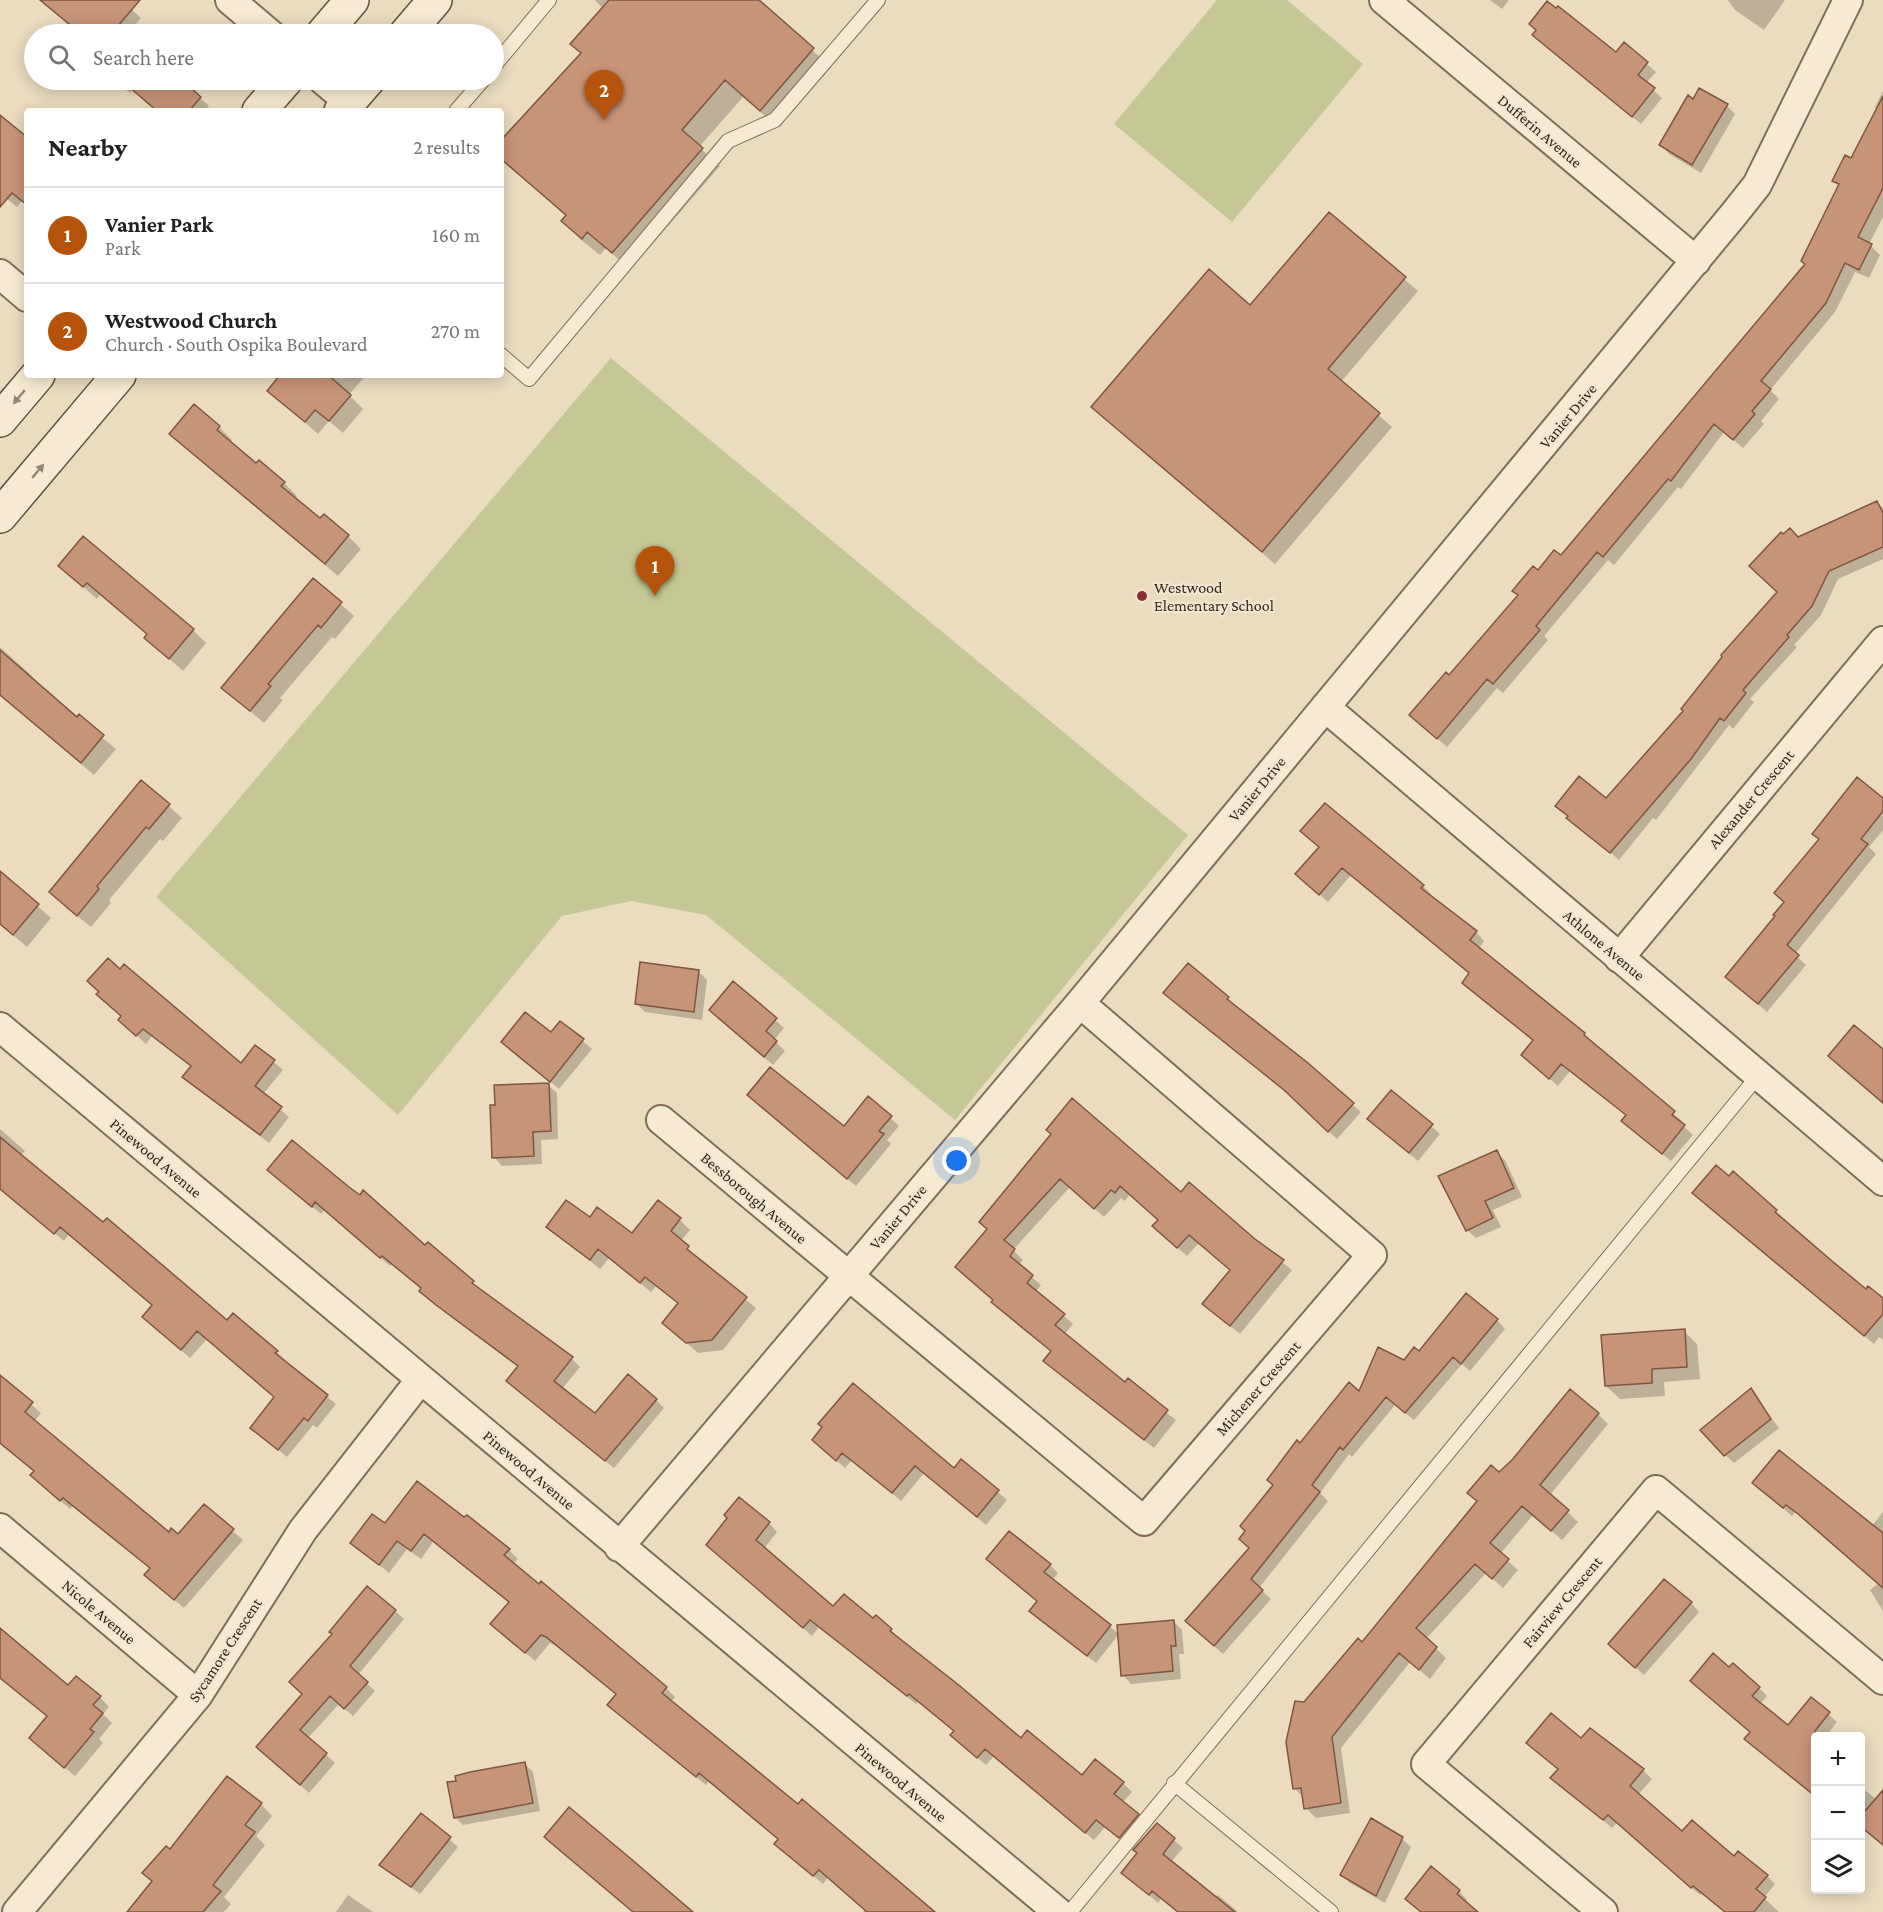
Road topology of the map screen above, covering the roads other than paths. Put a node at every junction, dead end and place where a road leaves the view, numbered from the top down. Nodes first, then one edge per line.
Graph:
1 (230, 0) edge
2 (352, 0) edge
3 (435, 0) edge
4 (549, 0) edge
5 (878, 0) edge
6 (1384, 0) edge
7 (1848, 0) edge
8 (258, 24) edge
9 (332, 24) edge
10 (415, 24) edge
11 (504, 54) edge
12 (277, 90) edge
13 (338, 90) edge
14 (474, 90) edge
15 (354, 101) edge
16 (262, 108) edge
17 (459, 108) edge
18 (1696, 261) junction
19 (0, 274) edge
20 (24, 294) edge
21 (504, 358) edge
22 (35, 378) edge
23 (116, 378) edge
24 (0, 420) edge
25 (0, 516) edge
26 (1883, 641) edge
27 (1325, 707) junction
28 (1619, 957) junction
29 (1080, 1003) junction
30 (0, 1028) edge
31 (1758, 1076) junction
32 (661, 1120) dead end
33 (1883, 1181) edge
34 (846, 1277) junction
35 (421, 1379) junction
36 (0, 1528) edge
37 (619, 1547) junction
38 (1883, 1680) edge
39 (198, 1695) junction
40 (1174, 1783) junction
41 (1042, 1907) edge
42 (17, 1912) edge
43 (1070, 1912) edge
44 (1331, 1912) edge
45 (1603, 1912) edge

1 - 8 street
2 - 9 main road
3 - 10 main road
4 - 11 lane
5 - 21 lane
6 - 18 street, Dufferin Avenue
7 - 18 street, Vanier Drive
12 - 16 main road
13 - 15 street
14 - 17 lane
18 - 27 street, Vanier Drive
19 - 20 street
22 -> 24 main road
25 -> 23 main road
26 - 28 street, Alexander Crescent
27 - 28 street, Athlone Avenue
27 - 29 street, Vanier Drive
28 - 31 street, Athlone Avenue
29 - 34 street, Vanier Drive
29 - 34 street, Michener Crescent
30 - 35 street, Pinewood Avenue
31 - 33 street, Athlone Avenue
31 - 40 lane
32 - 34 street, Bessborough Avenue
34 - 37 street, Vanier Drive
35 - 37 street, Pinewood Avenue
35 - 39 street, Sycamore Crescent
36 - 39 street, Nicole Avenue
37 - 41 street, Pinewood Avenue
38 - 45 street, Fairview Crescent
39 - 42 street, Sycamore Crescent
40 - 43 lane
40 - 44 lane

